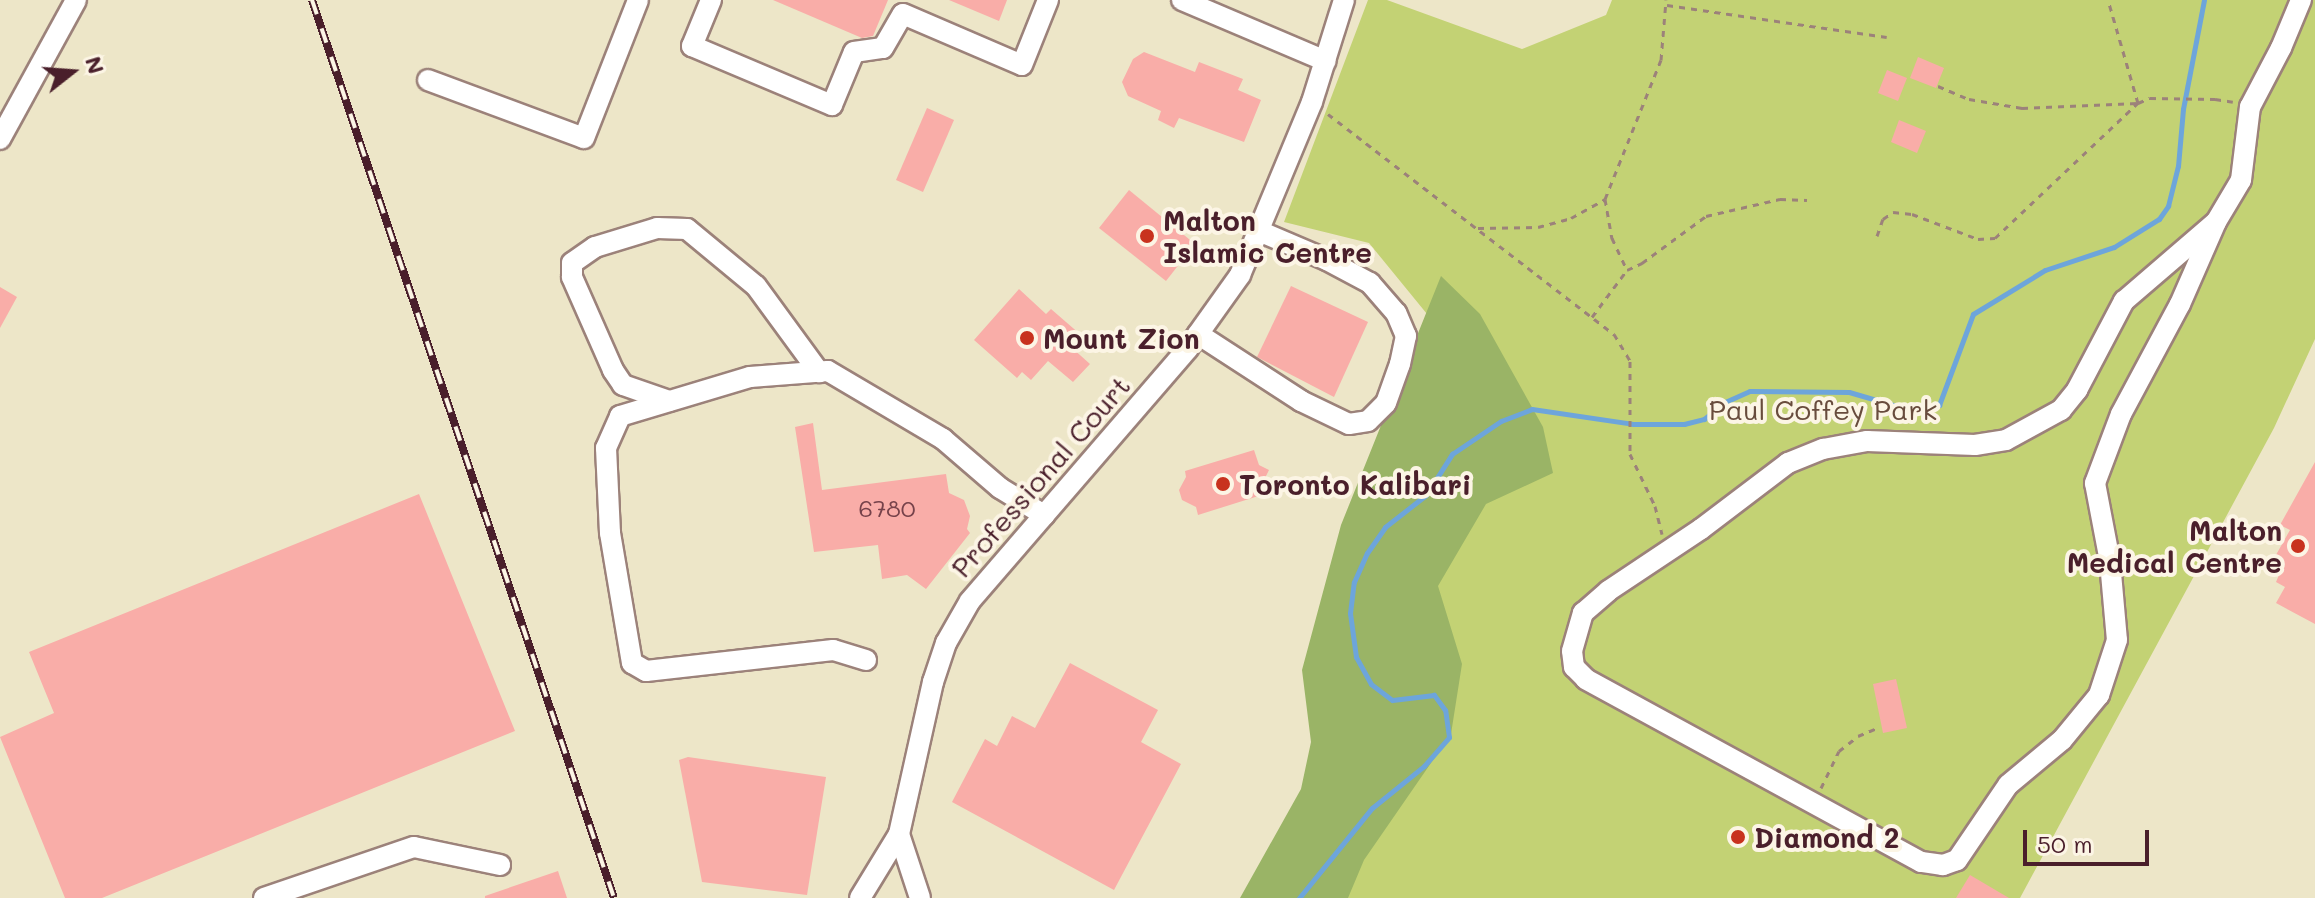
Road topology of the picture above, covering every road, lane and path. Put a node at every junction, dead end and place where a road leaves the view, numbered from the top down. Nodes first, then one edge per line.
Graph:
1 (76, 0) edge
2 (638, 0) edge
3 (711, 0) edge
4 (1048, 0) edge
5 (1182, 0) edge
6 (1344, 0) edge
7 (2108, 0) edge
8 (2301, 0) edge
9 (1666, 2) edge
10 (1887, 37) dead end
11 (1326, 61) junction
12 (428, 80) dead end
13 (1938, 86) dead end
14 (1312, 102) junction
15 (2138, 103) junction
16 (2250, 107) junction
17 (0, 139) edge
18 (1605, 199) junction
19 (1807, 200) dead end
20 (2216, 222) junction
21 (1477, 228) junction
22 (1259, 231) junction
23 (1877, 236) dead end
24 (1627, 270) junction
25 (1592, 317) junction
26 (1198, 334) junction
27 (819, 372) junction
28 (669, 401) junction
29 (1044, 515) junction
30 (1665, 553) junction
31 (866, 660) dead end
32 (1879, 727) dead end
33 (1814, 804) junction
34 (899, 834) junction
35 (500, 865) dead end
36 (264, 898) edge
37 (860, 898) edge
38 (920, 898) edge

1 - 17 street
2 - 12 street
3 - 4 street
5 - 11 street
6 - 11 street, Professional Court
7 - 15 path
8 - 16 street
9 - 10 path
9 - 18 path
11 - 14 street, Professional Court
13 - 15 path
14 - 21 path
14 - 22 street, Professional Court
15 - 16 path
15 - 23 path
16 - 20 street
18 - 21 path
18 - 24 path
19 - 24 path
20 - 30 street
20 - 33 street
21 - 25 path
22 - 26 street, Professional Court
22 - 26 street
24 - 25 path
25 - 30 path
26 - 29 street, Professional Court
27 - 28 street
27 - 28 street
27 - 29 street
28 - 31 street
29 - 34 street, Professional Court
30 - 33 street
32 - 33 path
34 - 37 street
34 - 38 street
35 - 36 street

